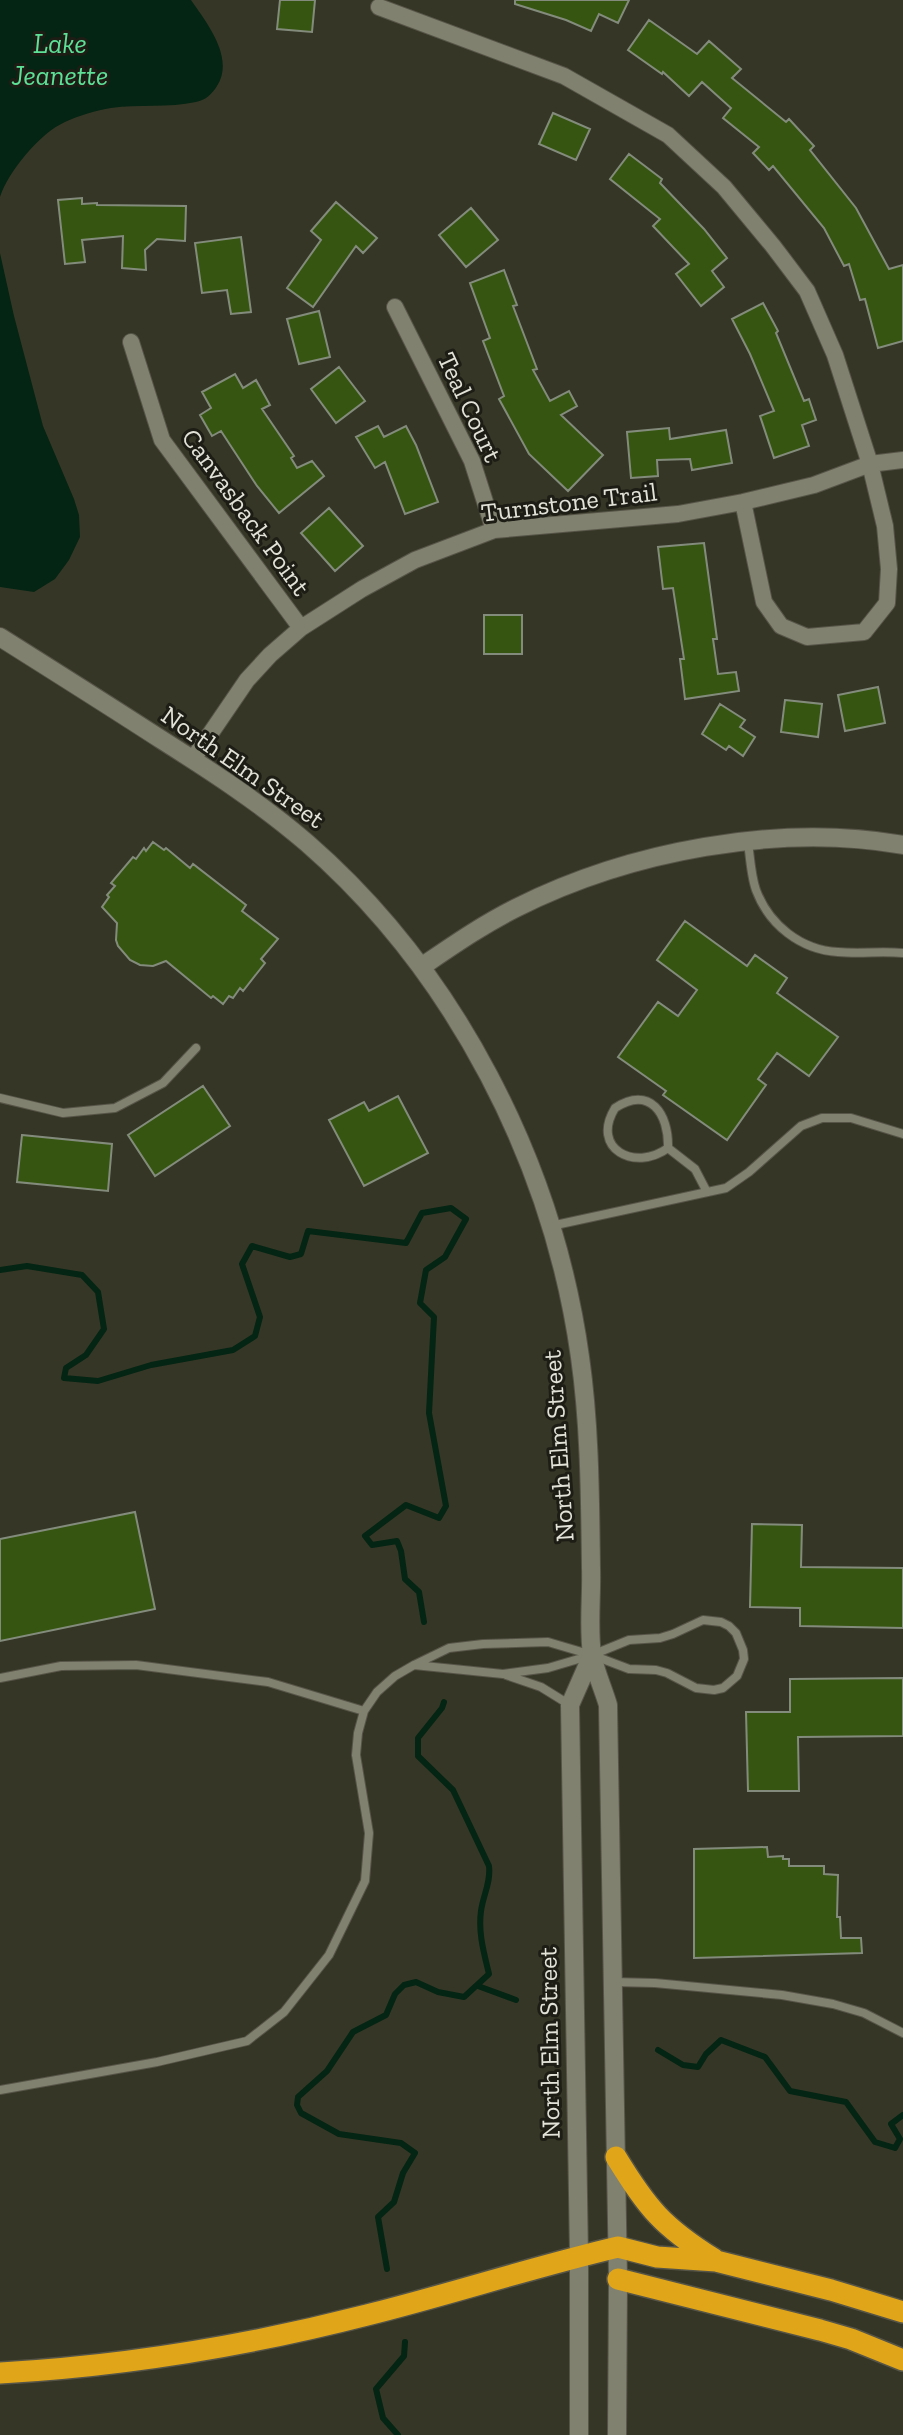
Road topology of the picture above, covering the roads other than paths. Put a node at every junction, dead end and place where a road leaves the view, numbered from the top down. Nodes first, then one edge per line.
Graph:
1 (374, 4) edge
2 (395, 307) dead end
3 (131, 342) dead end
4 (903, 460) edge
5 (870, 464) junction
6 (743, 502) junction
7 (494, 530) junction
8 (301, 628) junction
9 (0, 636) edge
10 (192, 759) junction
11 (748, 842) junction
12 (903, 845) edge
13 (903, 953) edge
14 (421, 967) junction
15 (195, 1048) dead end
16 (0, 1098) edge
17 (903, 1134) edge
18 (668, 1148) junction
19 (708, 1192) junction
20 (551, 1226) junction
21 (592, 1655) junction
22 (414, 1665) junction
23 (503, 1674) junction
24 (0, 1678) edge
25 (570, 1705) junction
26 (364, 1711) junction
27 (613, 1982) junction
28 (903, 2033) edge
29 (0, 2090) edge
30 (616, 2157) junction
31 (618, 2247) junction
32 (579, 2256) junction
33 (716, 2261) junction
34 (618, 2280) junction
35 (903, 2312) edge
36 (903, 2360) edge
37 (0, 2373) edge
38 (579, 2435) edge
39 (617, 2435) edge

1 - 5 street
2 - 7 street, Teal Court
3 - 8 street, Canvasback Point
4 - 5 street, Turnstone Trail
5 - 6 street, Turnstone Trail
5 - 6 street
6 - 7 street, Turnstone Trail
7 - 8 street, Turnstone Trail
8 - 10 street, Turnstone Trail
9 - 10 main road, North Elm Street
10 - 14 main road, North Elm Street
11 - 12 main road
11 - 13 lane
11 - 14 main road
14 - 20 main road, North Elm Street
15 - 16 lane
17 - 19 lane
18 - 18 lane
18 - 19 lane
19 - 20 lane
20 - 21 main road, North Elm Street
21 - 21 lane
21 - 22 lane
21 - 23 lane
21 - 25 main road, North Elm Street
21 - 27 main road, North Elm Street
22 - 23 lane
22 - 26 lane
23 - 25 lane
24 - 26 lane
25 - 32 main road, North Elm Street
26 - 29 lane
27 - 28 lane
27 - 30 main road, North Elm Street
30 - 31 main road, North Elm Street
30 - 33 highway
31 - 32 highway
31 - 33 highway
31 - 34 main road, North Elm Street
32 - 37 highway
32 - 38 main road, North Elm Street
33 - 35 highway
34 - 36 highway
34 - 39 main road, North Elm Street

